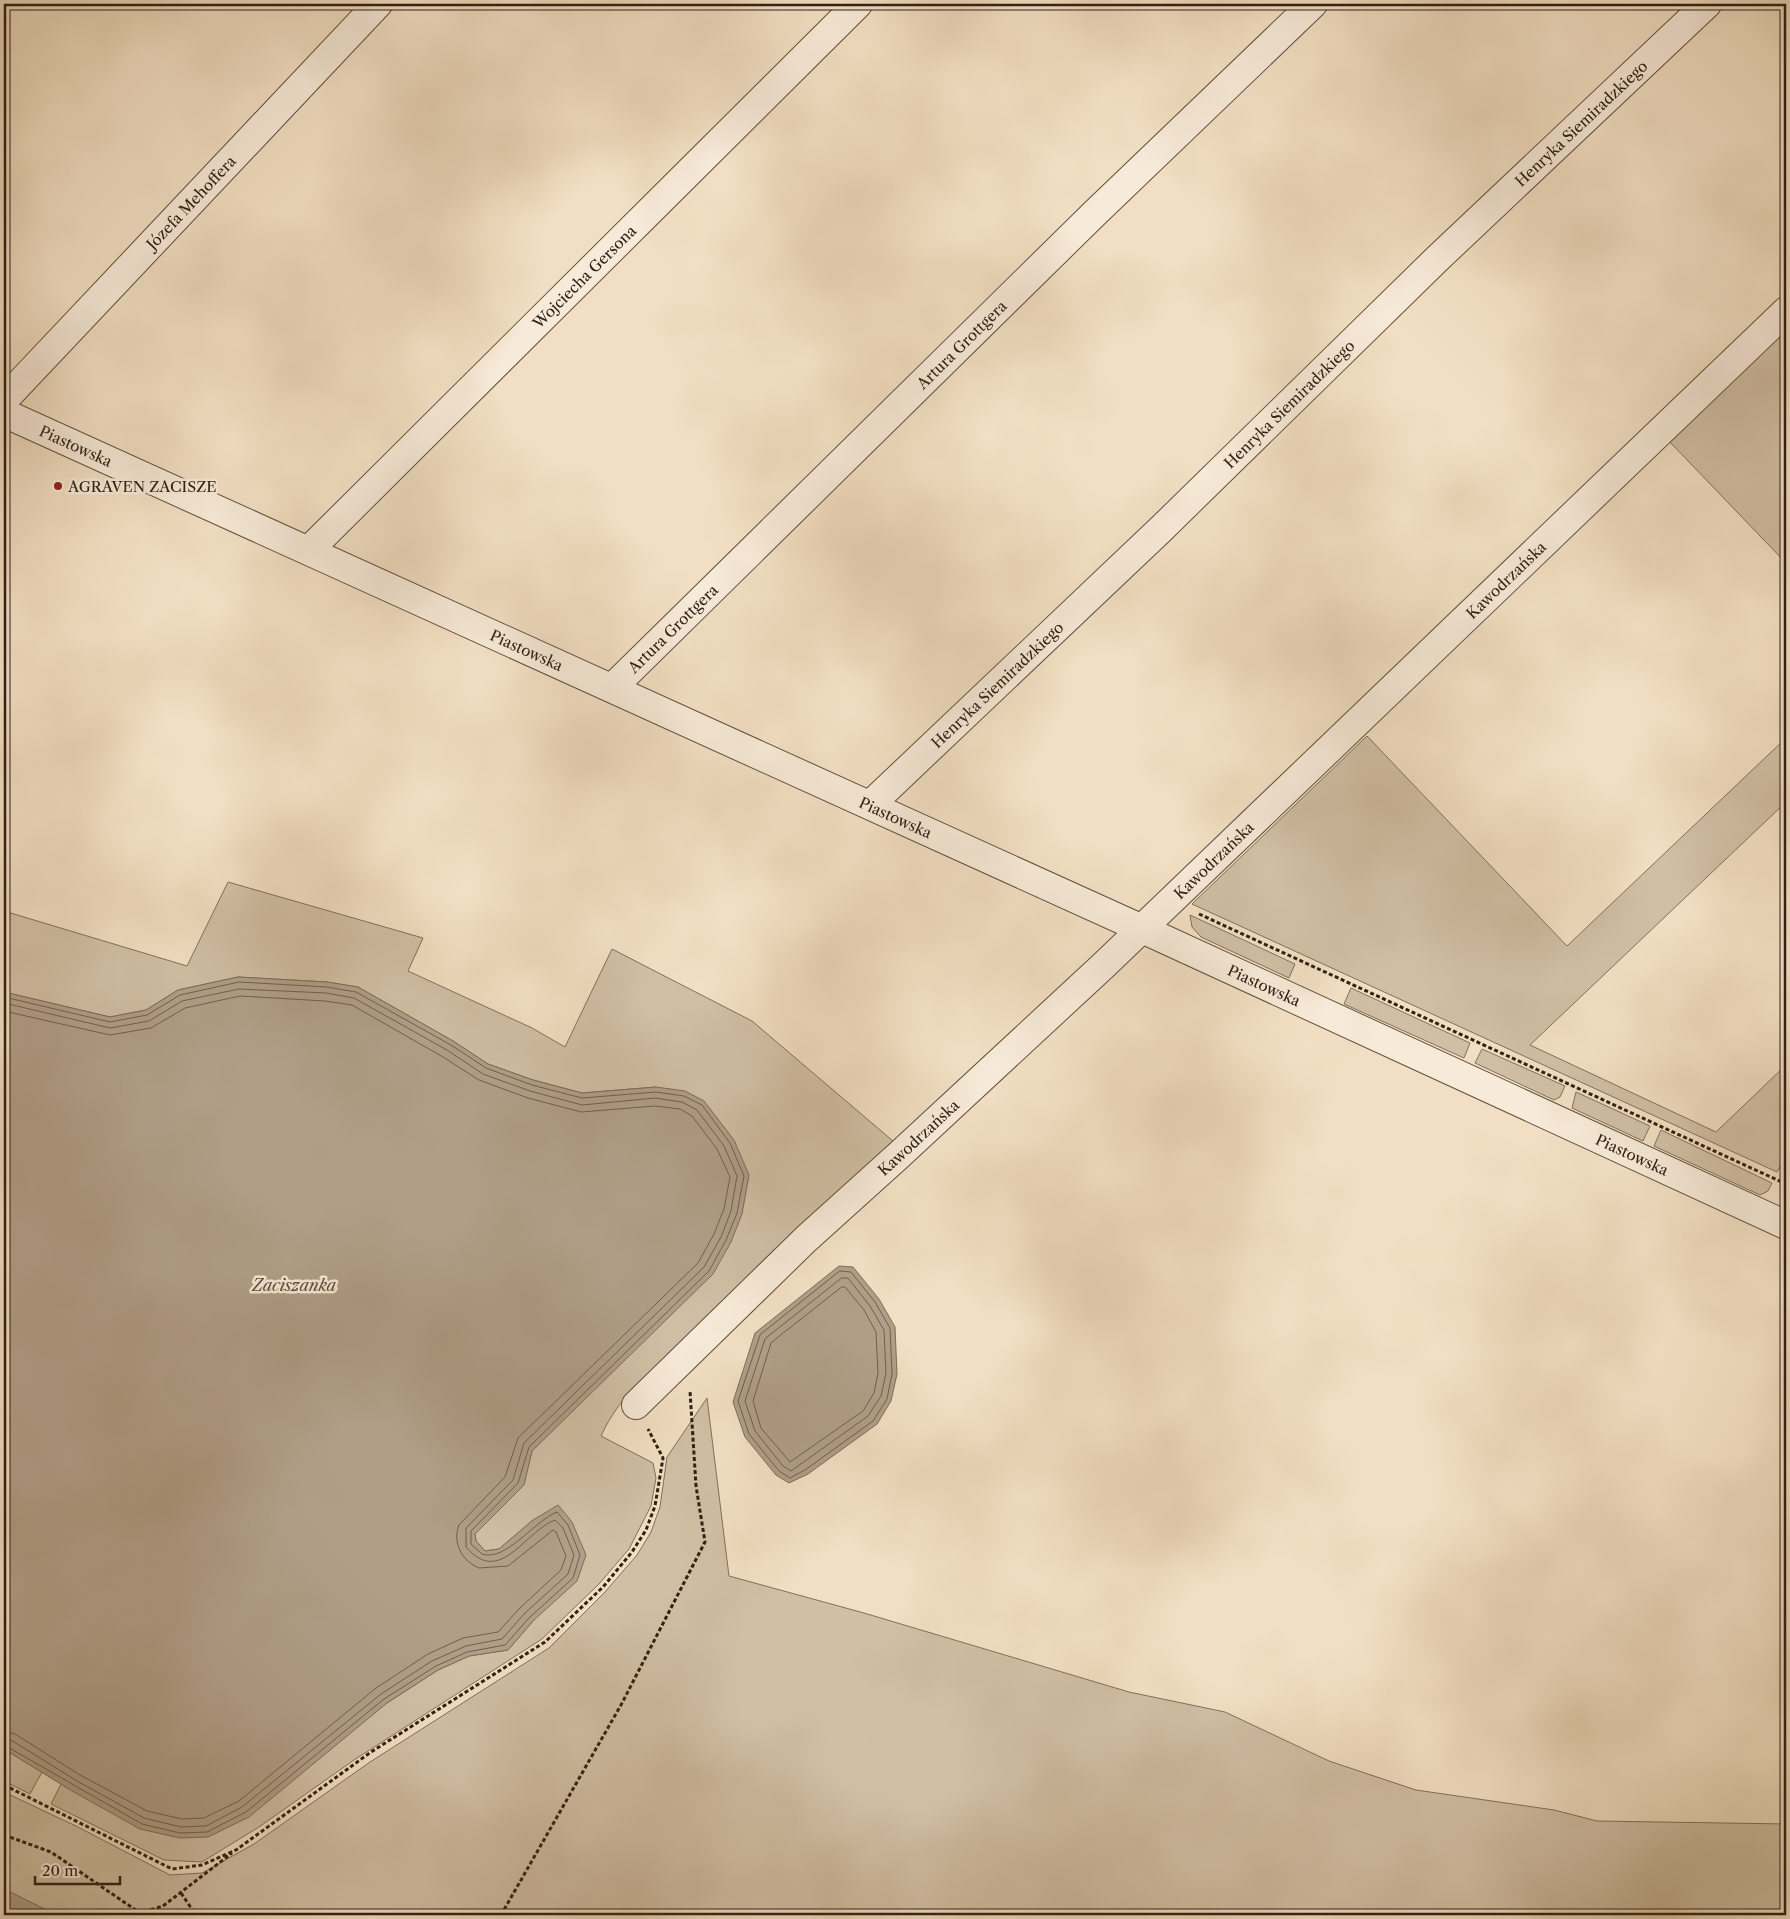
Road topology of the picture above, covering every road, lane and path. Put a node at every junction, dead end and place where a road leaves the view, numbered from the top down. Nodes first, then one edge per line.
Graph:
1 (378, 4) edge
2 (858, 4) edge
3 (1313, 4) edge
4 (1707, 4) edge
5 (1786, 311) edge
6 (4, 400) edge
7 (4, 413) edge
8 (309, 550) junction
9 (612, 688) junction
10 (870, 805) junction
11 (1169, 900) junction
12 (1140, 928) junction
13 (1786, 1184) edge
14 (1786, 1225) edge
15 (687, 1356) junction
16 (636, 1405) joint
17 (4, 1784) edge
18 (4, 1835) edge
19 (236, 1850) junction
20 (181, 1893) junction
21 (141, 1914) edge
22 (502, 1914) edge
23 (196, 1915) edge

1 - 6 street, Józefa Mehoffera
2 - 8 street, Wojciecha Gersona
3 - 9 street, Artura Grottgera
4 - 10 street, Henryka Siemiradzkiego
5 - 11 street, Kawodrzańska
7 - 8 street, Piastowska
8 - 9 street, Piastowska
9 - 10 street, Piastowska
10 - 12 street, Piastowska
11 - 12 street, Kawodrzańska
11 - 13 path
12 - 14 street, Piastowska
12 - 15 street, Kawodrzańska
15 - 16 street, Kawodrzańska
15 - 22 path
16 - 19 path
17 - 19 path
18 - 21 path
19 - 20 path
20 - 21 path
20 - 23 path

